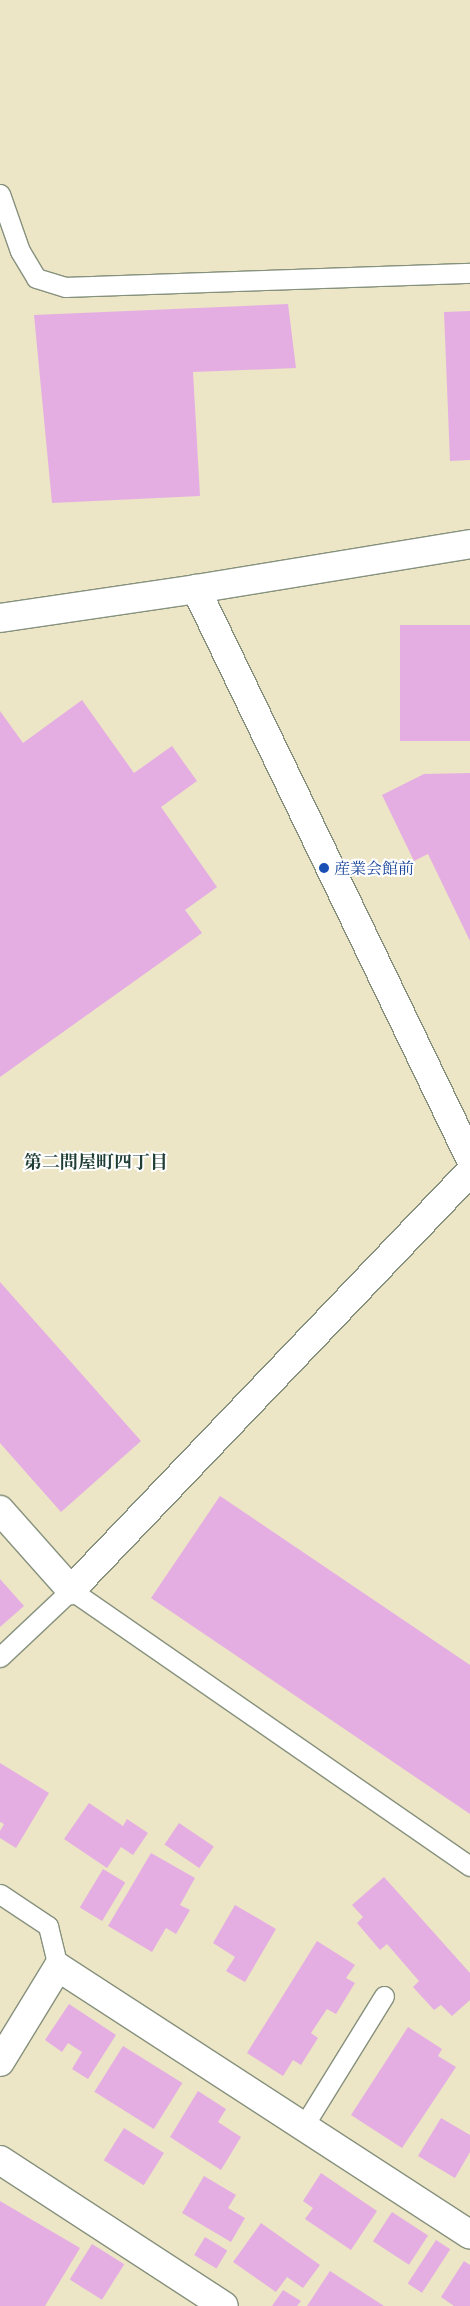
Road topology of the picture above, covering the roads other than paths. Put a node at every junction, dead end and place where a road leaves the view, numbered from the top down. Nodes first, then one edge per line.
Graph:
1 (0, 194) edge
2 (470, 273) edge
3 (470, 544) edge
4 (196, 589) junction
5 (0, 618) edge
6 (470, 1158) edge
7 (470, 1172) edge
8 (0, 1510) edge
9 (71, 1590) junction
10 (0, 1656) edge
11 (470, 1866) edge
12 (0, 1894) edge
13 (58, 1967) junction
14 (384, 1996) dead end
15 (0, 2062) edge
16 (303, 2127) junction
17 (0, 2160) edge
18 (470, 2235) edge
19 (224, 2306) edge

1 - 2 lane
3 - 4 street
4 - 5 street
4 - 6 street
7 - 9 street
8 - 9 street
9 - 10 lane
9 - 11 lane
12 - 13 lane
13 - 15 street
13 - 16 street
14 - 16 lane
16 - 18 street
17 - 19 street

